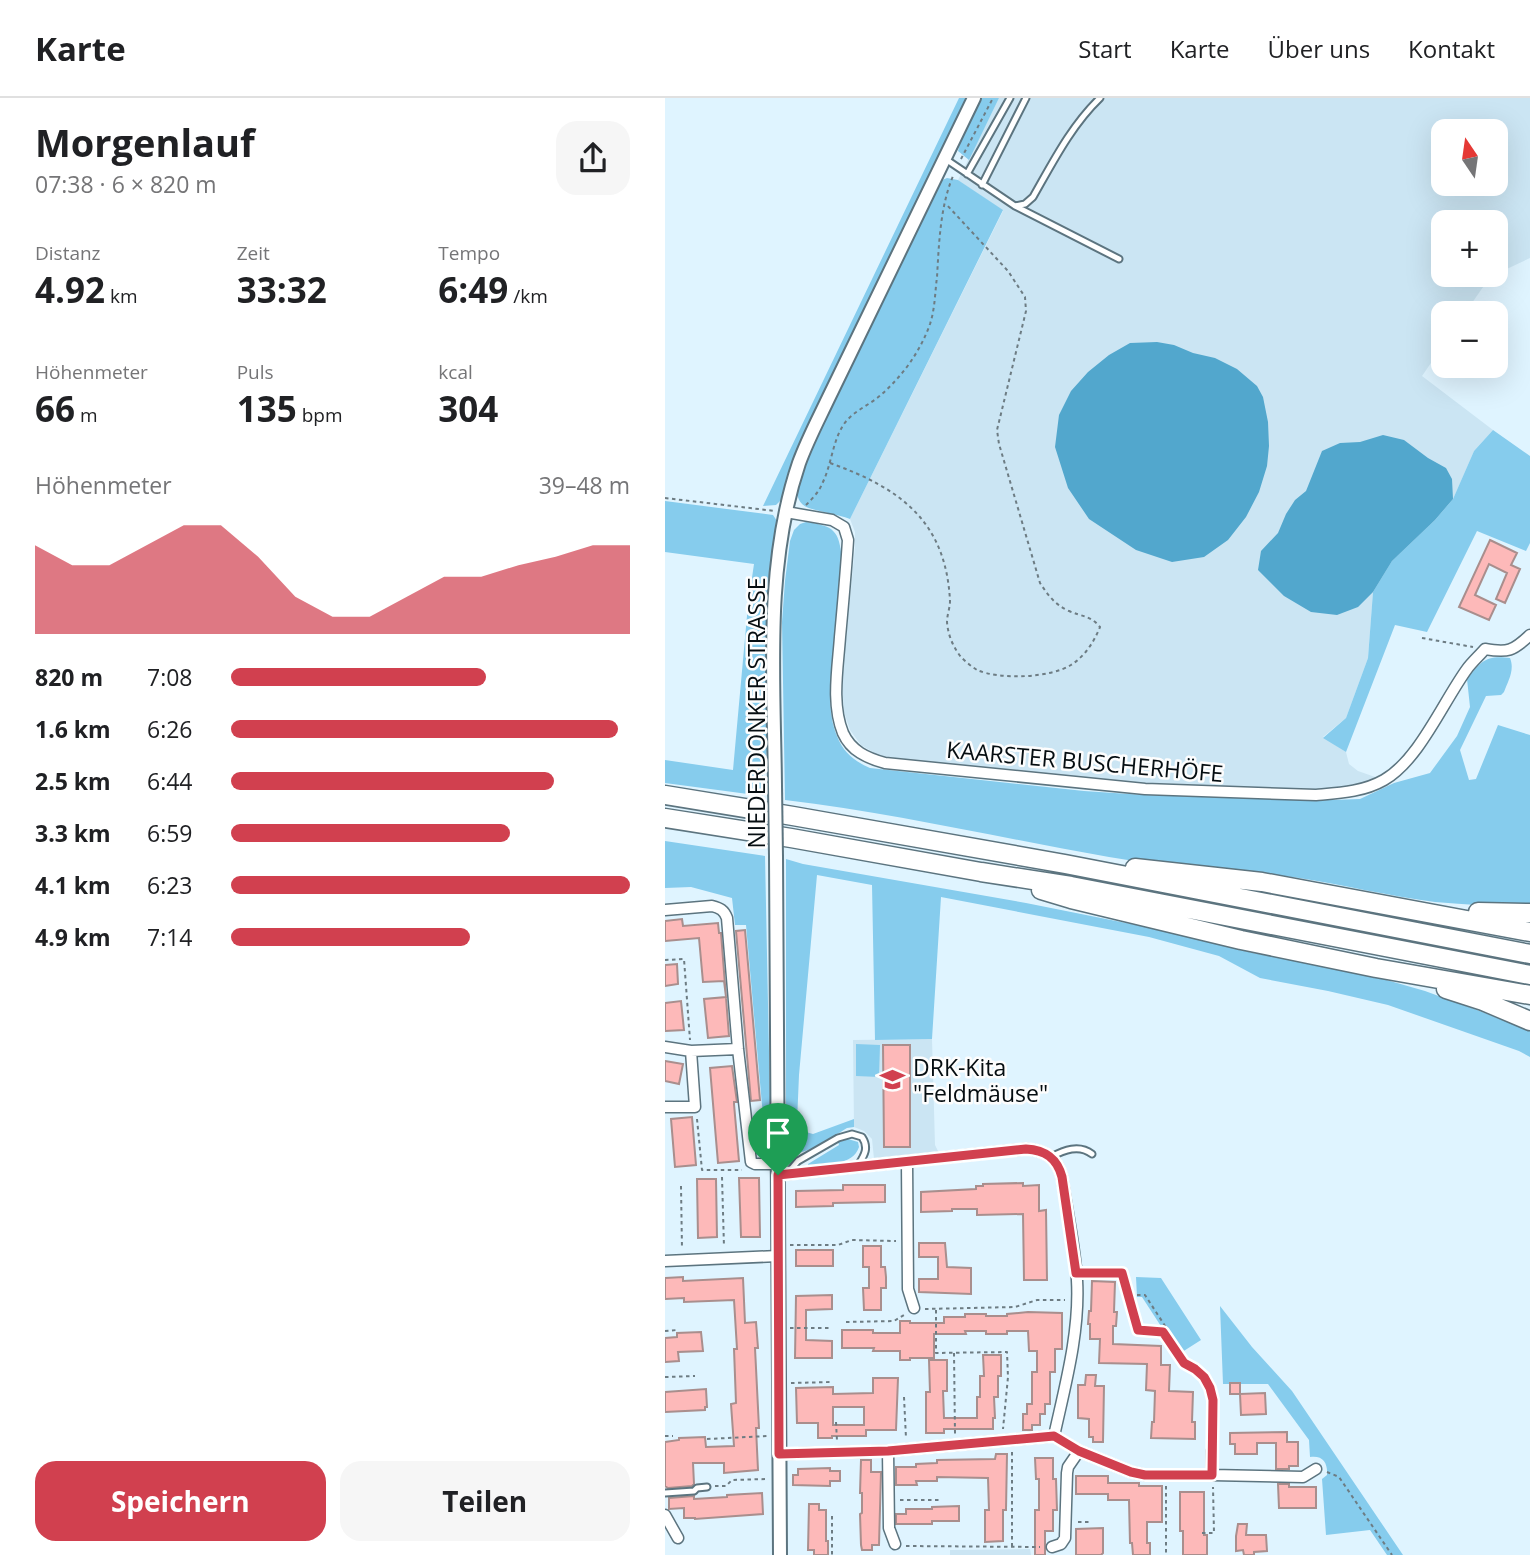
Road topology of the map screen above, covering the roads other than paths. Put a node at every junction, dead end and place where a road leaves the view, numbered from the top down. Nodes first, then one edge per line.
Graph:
1 (974, 98) edge
2 (1010, 98) edge
3 (1026, 98) edge
4 (1100, 98) edge
5 (944, 158) junction
6 (967, 174) junction
7 (982, 185) junction
8 (1014, 206) junction
9 (1119, 259) dead end
10 (793, 513) junction
11 (1530, 635) edge
12 (665, 795) edge
13 (665, 818) edge
14 (1065, 864) junction
15 (981, 872) junction
16 (1403, 908) junction
17 (665, 910) edge
18 (1530, 913) edge
19 (1530, 932) edge
20 (1530, 954) edge
21 (1375, 968) junction
22 (1530, 975) edge
23 (1530, 995) edge
24 (1530, 1021) edge
25 (665, 1047) edge
26 (738, 1049) junction
27 (691, 1052) junction
28 (665, 1107) edge
29 (1092, 1154) dead end
30 (1051, 1157) junction
31 (907, 1162) junction
32 (857, 1167) junction
33 (781, 1171) junction
34 (778, 1251) junction
35 (665, 1261) edge
36 (914, 1308) road end
37 (1054, 1436) junction
38 (888, 1451) junction
39 (1079, 1451) junction
40 (1212, 1451) road end
41 (779, 1454) junction
42 (1316, 1469) road end
43 (1212, 1475) junction
44 (707, 1487) road end
45 (665, 1493) edge
46 (665, 1515) edge
47 (678, 1538) dead end
48 (895, 1544) road end
49 (1052, 1547) road end
50 (780, 1555) edge

1 - 5 street, NIEDERDONKER STRASSE
2 - 6 lane
3 - 7 lane
4 - 8 lane
5 - 6 lane
5 - 10 street, NIEDERDONKER STRASSE
6 - 7 lane
7 - 8 lane
8 - 9 lane
10 - 11 street, KAARSTER BUSCHERHÖFE
10 - 33 street, NIEDERDONKER STRASSE, bridge
12 - 14 highway
13 - 15 highway
14 - 16 highway
14 - 20 highway
15 - 21 highway
15 - 22 highway
16 - 18 highway
16 - 19 highway
17 - 26 street
21 - 23 highway
21 - 24 highway
25 - 27 street
26 - 27 street
26 - 33 street
27 - 28 street
29 - 30 lane
30 - 31 street
30 - 37 street
31 - 32 street
31 - 36 street
32 - 33 street
32 - 33 lane
33 - 34 street, NIEDERDONKER STRASSE
34 - 35 street
34 - 41 street, NIEDERDONKER STRASSE
37 - 38 street
37 - 39 street
38 - 41 street
38 - 48 street
39 - 43 street
39 - 49 street
40 - 43 street
41 - 50 street, NIEDERDONKER STRASSE
42 - 43 street
44 - 45 lane
46 - 47 street

